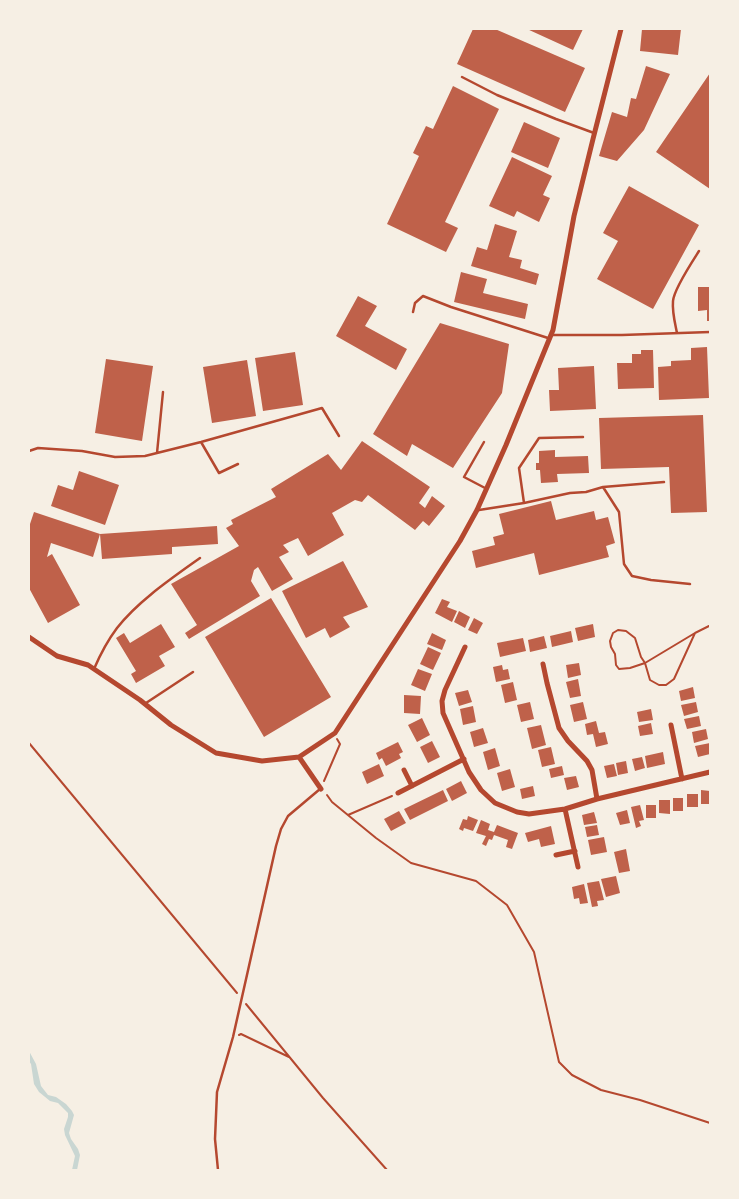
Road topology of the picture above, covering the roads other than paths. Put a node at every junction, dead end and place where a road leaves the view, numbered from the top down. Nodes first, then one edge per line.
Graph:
1 (621, 29) edge
2 (462, 77) dead end
3 (594, 133) junction
4 (699, 251) dead end
5 (413, 312) dead end
6 (710, 332) edge
7 (677, 333) junction
8 (550, 337) junction
9 (163, 392) dead end
10 (339, 436) dead end
11 (583, 437) dead end
12 (201, 442) junction
13 (484, 442) dead end
14 (29, 451) edge
15 (156, 453) junction
16 (238, 464) dead end
17 (664, 482) dead end
18 (603, 487) junction
19 (487, 488) junction
20 (524, 503) junction
21 (477, 510) junction
22 (200, 558) dead end
23 (690, 584) dead end
24 (29, 636) edge
25 (465, 647) dead end
26 (543, 664) dead end
27 (94, 669) junction
28 (193, 672) dead end
29 (145, 704) junction
30 (671, 725) dead end
31 (299, 757) junction
32 (464, 759) junction
33 (404, 770) dead end
34 (710, 772) edge
35 (682, 779) junction
36 (412, 786) junction
37 (321, 789) joint
38 (398, 793) road end
39 (597, 799) junction
40 (565, 809) junction
41 (575, 850) junction
42 (556, 856) dead end
43 (578, 867) dead end
44 (218, 1170) edge

1 - 3 street
2 - 3 lane
3 - 8 street
4 - 7 lane
5 - 8 lane
6 - 7 lane
7 - 8 lane
8 - 19 street
9 - 15 lane
10 - 12 lane
11 - 20 lane
12 - 15 lane
12 - 16 lane
13 - 19 lane
14 - 15 lane
17 - 18 lane
18 - 20 lane
18 - 23 lane
19 - 21 street
20 - 21 lane
21 - 31 street
22 - 27 lane
24 - 27 street
25 - 32 street
26 - 39 street
27 - 29 street
28 - 29 lane
29 - 31 street
30 - 35 street
31 - 37 street
32 - 36 street
32 - 40 street
33 - 36 street
34 - 35 street
35 - 39 street
36 - 38 street
37 - 44 lane
39 - 40 street
40 - 41 street
41 - 42 street
41 - 43 street

